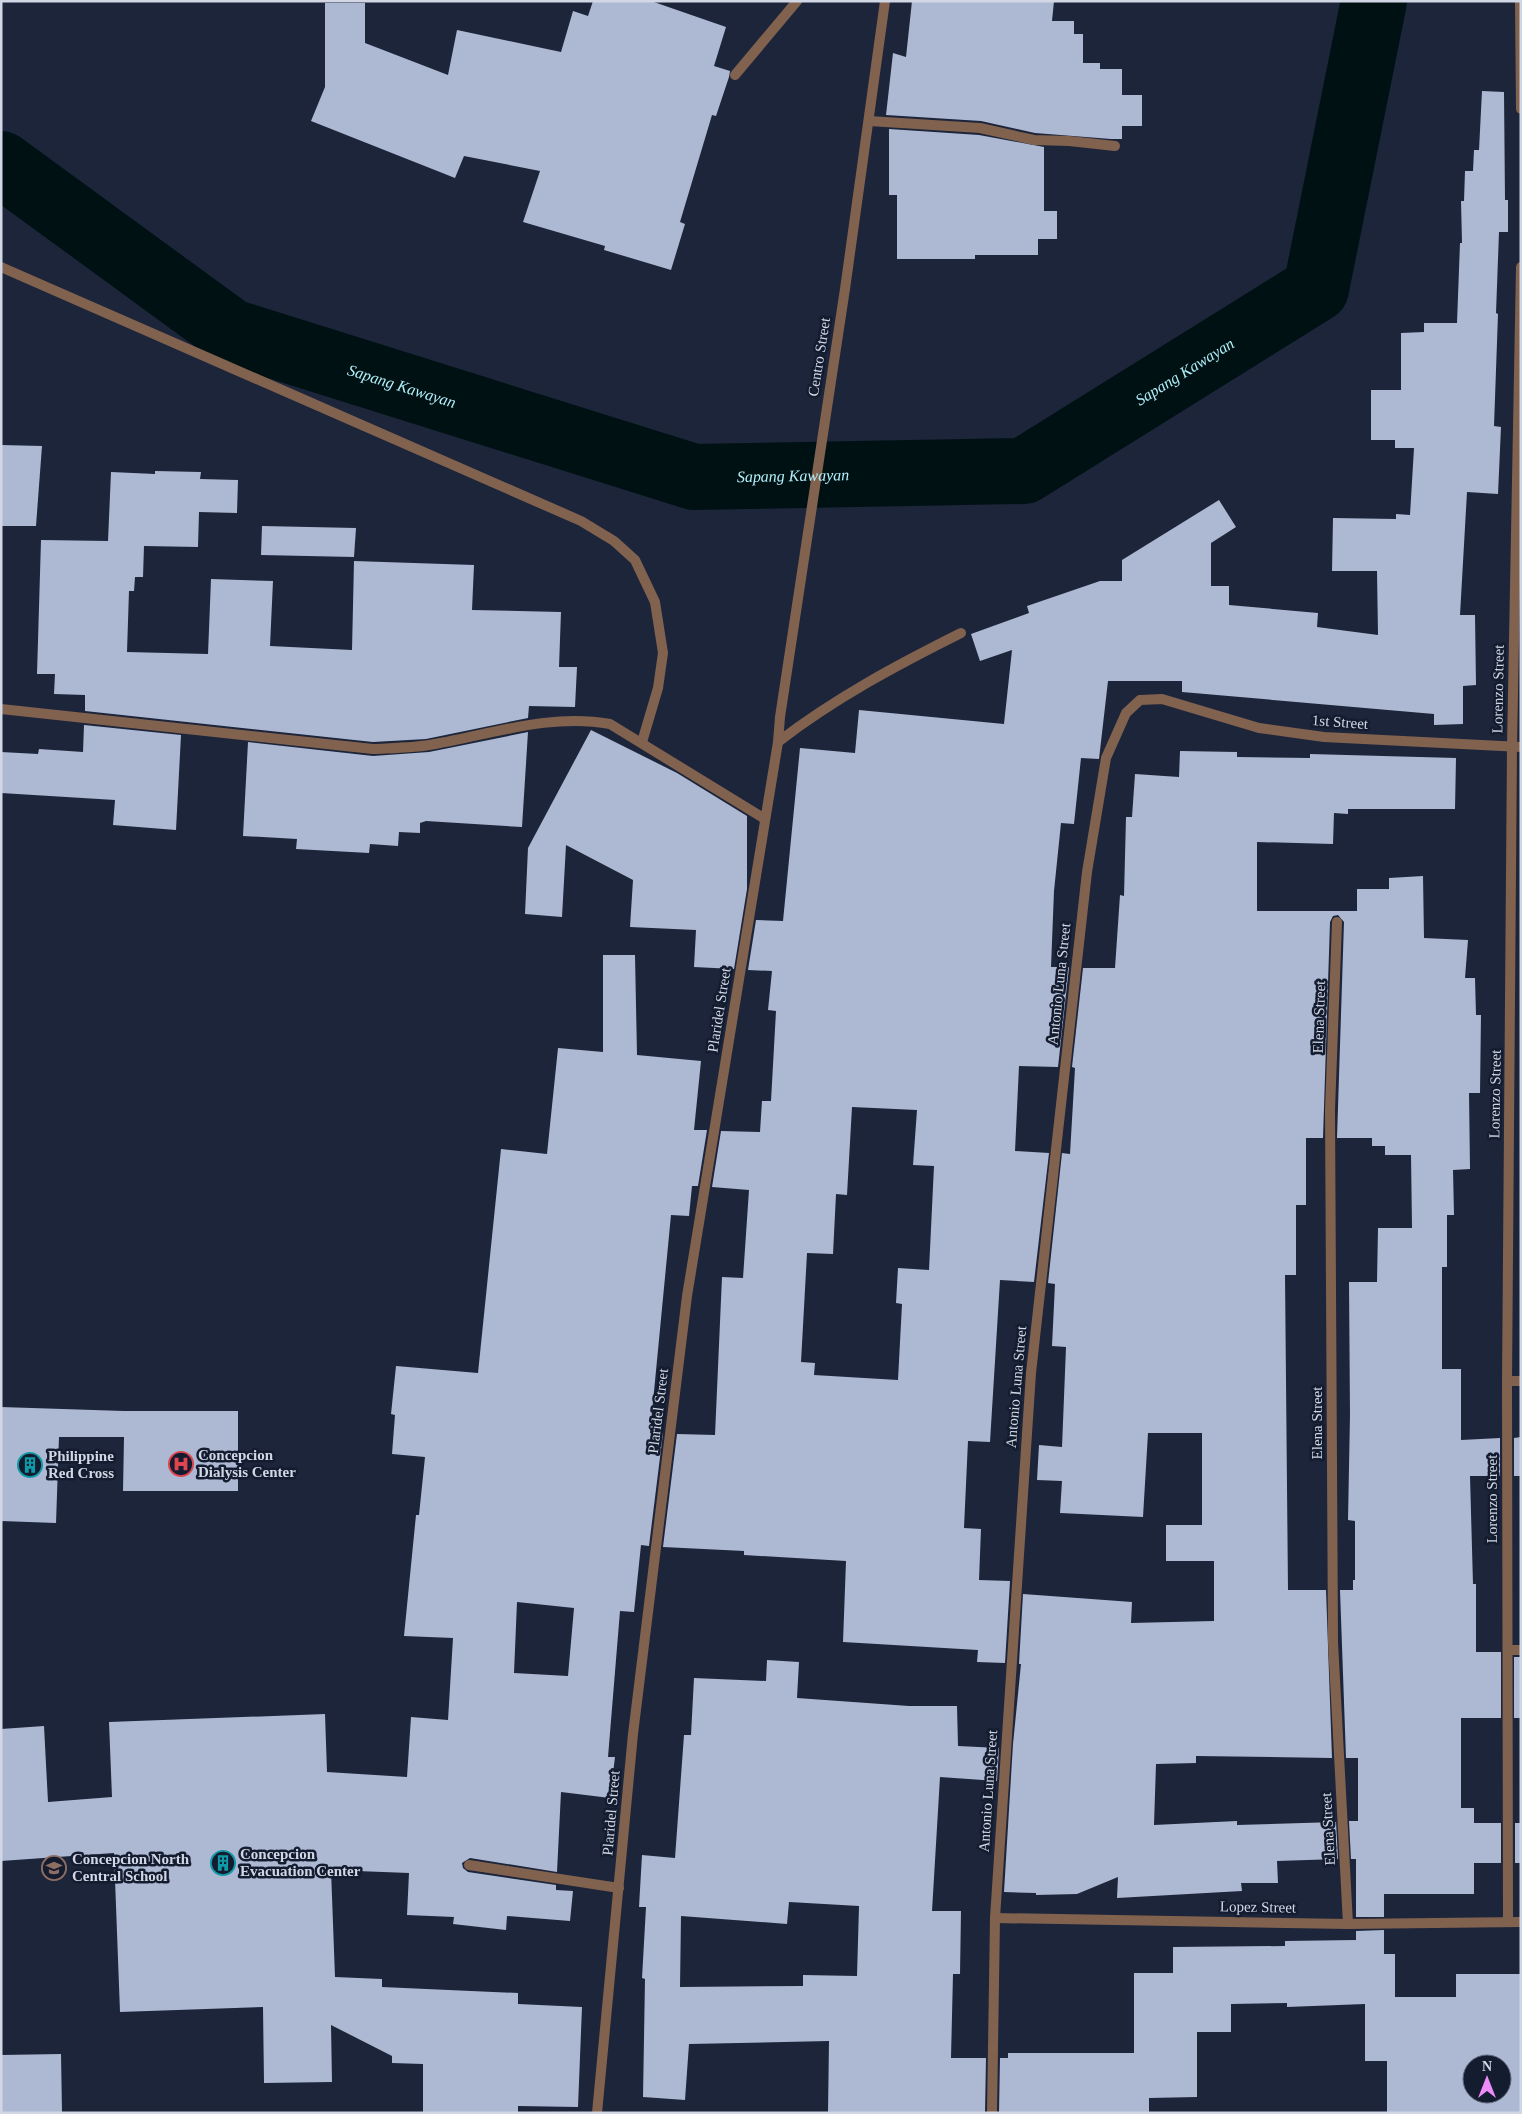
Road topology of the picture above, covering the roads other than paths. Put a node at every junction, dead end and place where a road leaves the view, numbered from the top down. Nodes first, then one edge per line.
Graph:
1 (797, 1) edge
2 (885, 1) edge
3 (1520, 1) edge
4 (735, 75) dead end
5 (1521, 109) edge
6 (869, 121) junction
7 (1115, 146) dead end
8 (1521, 267) edge
9 (1, 268) edge
10 (1519, 474) edge
11 (961, 633) dead end
12 (1162, 698) joint
13 (1, 709) edge
14 (780, 717) joint
15 (642, 742) junction
16 (778, 742) junction
17 (1517, 747) edge
18 (765, 819) junction
19 (1338, 922) dead end
20 (1515, 1102) edge
21 (1521, 1380) edge
22 (1507, 1381) junction
23 (1508, 1650) junction
24 (1521, 1650) edge
25 (469, 1865) dead end
26 (618, 1888) junction
27 (995, 1918) junction
28 (1508, 1922) junction
29 (1521, 1922) edge
30 (1348, 1924) junction
31 (597, 2113) edge
32 (992, 2113) edge

1 - 4 street
2 - 6 street, Centro Street
3 - 5 street
6 - 7 street
6 - 14 street, Centro Street
8 - 10 street, Lorenzo Street
9 - 15 street
10 - 17 street, Lorenzo Street
11 - 16 street
12 - 17 street, 1st Street
12 - 27 street, Antonio Luna Street
13 - 15 street
14 - 16 street, Plaridel Street
15 - 18 street
16 - 18 street, Plaridel Street
17 - 20 street, Lorenzo Street
18 - 26 street, Plaridel Street
19 - 30 street, Elena Street
20 - 22 street, Lorenzo Street
21 - 22 street
22 - 23 street, Lorenzo Street
23 - 24 street
23 - 28 street, Lorenzo Street
25 - 26 street
26 - 31 street, Plaridel Street
27 - 30 street, Lopez Street
27 - 32 street, Antonio Luna Street
28 - 29 street, Lopez Street
28 - 30 street, Lopez Street

